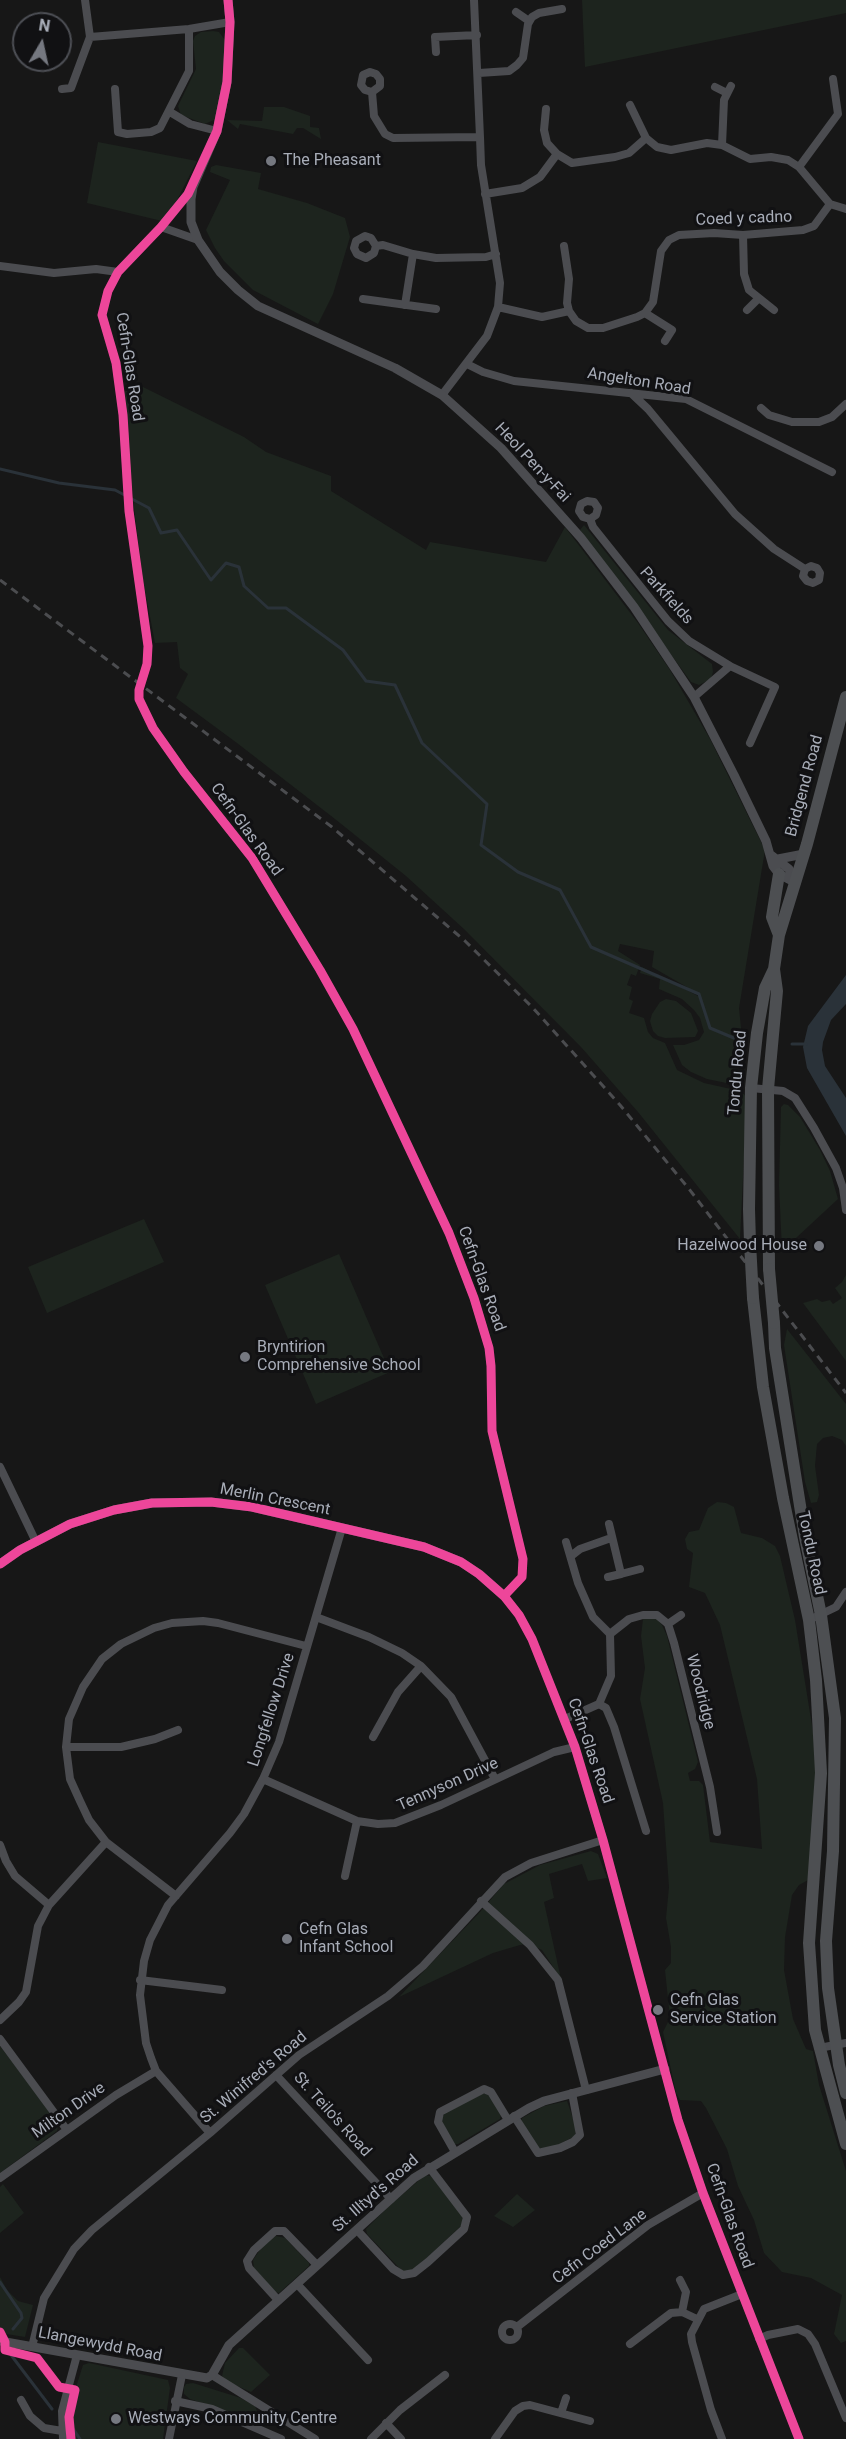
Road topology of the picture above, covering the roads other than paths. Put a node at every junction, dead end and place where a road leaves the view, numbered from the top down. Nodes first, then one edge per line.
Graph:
1 (85, 0) edge
2 (228, 0) edge
3 (474, 0) edge
4 (562, 9) dead end
5 (516, 12) dead end
6 (530, 21) junction
7 (230, 22) junction
8 (435, 26) dead end
9 (189, 29) junction
10 (477, 35) junction
11 (90, 37) junction
12 (435, 37) junction
13 (436, 52) dead end
14 (479, 73) junction
15 (833, 79) dead end
16 (715, 87) dead end
17 (62, 89) dead end
18 (115, 89) dead end
19 (372, 92) dead end
20 (630, 105) dead end
21 (546, 109) dead end
22 (170, 112) junction
23 (217, 131) junction
24 (480, 137) junction
25 (646, 138) junction
26 (722, 144) junction
27 (557, 154) junction
28 (800, 167) junction
29 (193, 187) junction
30 (485, 194) junction
31 (830, 204) junction
32 (846, 209) edge
33 (161, 227) junction
34 (743, 235) junction
35 (198, 240) junction
36 (376, 246) dead end
37 (564, 246) dead end
38 (413, 254) junction
39 (496, 254) junction
40 (0, 266) edge
41 (118, 272) junction
42 (363, 299) dead end
43 (758, 299) junction
44 (405, 305) junction
45 (498, 307) junction
46 (436, 309) dead end
47 (747, 310) dead end
48 (774, 310) dead end
49 (569, 311) junction
50 (645, 313) junction
51 (672, 330) junction
52 (680, 335) dead end
53 (665, 341) dead end
54 (467, 364) junction
55 (632, 393) junction
56 (442, 395) junction
57 (846, 401) edge
58 (761, 408) dead end
59 (832, 472) dead end
60 (590, 519) dead end
61 (805, 569) dead end
62 (730, 666) junction
63 (846, 697) edge
64 (694, 698) junction
65 (750, 743) dead end
66 (804, 854) junction
67 (775, 857) junction
68 (779, 874) junction
69 (796, 883) junction
70 (779, 935) junction
71 (774, 969) junction
72 (751, 1088) junction
73 (768, 1089) junction
74 (846, 1210) edge
75 (0, 1467) edge
76 (609, 1524) dead end
77 (342, 1528) junction
78 (611, 1538) junction
79 (36, 1542) junction
80 (567, 1542) dead end
81 (571, 1556) junction
82 (0, 1564) edge
83 (640, 1569) dead end
84 (621, 1574) junction
85 (608, 1577) dead end
86 (846, 1592) edge
87 (504, 1596) junction
88 (681, 1615) dead end
89 (821, 1615) junction
90 (316, 1617) junction
91 (808, 1620) junction
92 (668, 1624) junction
93 (610, 1634) junction
94 (306, 1647) junction
95 (421, 1666) junction
96 (599, 1704) junction
97 (565, 1719) junction
98 (178, 1730) dead end
99 (373, 1737) dead end
100 (66, 1747) junction
101 (575, 1747) junction
102 (263, 1779) junction
103 (495, 1779) junction
104 (357, 1821) junction
105 (646, 1831) dead end
106 (717, 1832) dead end
107 (603, 1840) junction
108 (106, 1842) junction
109 (0, 1845) edge
110 (345, 1876) dead end
111 (176, 1896) junction
112 (481, 1901) junction
113 (49, 1905) junction
114 (141, 1980) junction
115 (222, 1989) dead end
116 (0, 2020) edge
117 (0, 2039) edge
118 (841, 2044) edge
119 (819, 2048) junction
120 (665, 2069) junction
121 (156, 2071) junction
122 (276, 2075) junction
123 (586, 2090) junction
124 (572, 2093) junction
125 (846, 2093) edge
126 (511, 2118) junction
127 (67, 2130) junction
128 (210, 2133) junction
129 (846, 2144) edge
130 (455, 2152) junction
131 (429, 2168) junction
132 (0, 2178) edge
133 (703, 2193) junction
134 (391, 2199) junction
135 (357, 2230) junction
136 (317, 2265) junction
137 (680, 2280) dead end
138 (297, 2284) junction
139 (741, 2294) junction
140 (278, 2300) junction
141 (682, 2312) junction
142 (697, 2319) junction
143 (517, 2327) dead end
144 (759, 2339) junction
145 (0, 2341) edge
146 (630, 2344) dead end
147 (32, 2347) junction
148 (77, 2355) junction
149 (368, 2360) dead end
150 (182, 2375) junction
151 (212, 2375) junction
152 (445, 2375) dead end
153 (566, 2398) dead end
154 (21, 2400) dead end
155 (175, 2401) junction
156 (561, 2413) junction
157 (846, 2418) edge
158 (590, 2421) dead end
159 (386, 2423) junction
160 (63, 2435) edge
161 (169, 2439) edge
162 (281, 2439) edge
163 (315, 2439) edge
164 (370, 2439) edge
165 (400, 2439) edge
166 (495, 2439) edge
167 (722, 2439) edge
168 (799, 2439) edge

1 - 11 street
2 - 7 street, Heol Pen-y-Fai
3 - 10 street
4 - 6 street
5 - 6 street
6 - 14 street
7 - 9 street
7 - 23 street, Heol Pen-y-Fai
8 - 12 street
9 - 11 street
9 - 22 street
10 - 12 street
10 - 14 street
11 - 17 street
12 - 13 street
14 - 24 street
15 - 28 street
16 - 26 street
18 - 22 street
19 - 24 street
20 - 25 street
21 - 27 street
22 - 23 street
23 - 29 street, Heol Pen-y-Fai
24 - 30 street
25 - 26 street
25 - 27 street
26 - 28 street
27 - 30 street
28 - 31 street
29 - 33 street, Cefn-Glas Road
29 - 35 street, Heol Pen-y-Fai
30 - 39 street
31 - 32 street
31 - 34 street, Coed y cadno
33 - 35 street
33 - 41 street, Cefn-Glas Road
34 - 43 street
34 - 50 street, Coed y cadno
35 - 56 street, Heol Pen-y-Fai
36 - 38 street
37 - 49 street
38 - 39 street
38 - 44 street
39 - 45 street
40 - 41 street
41 - 87 street, Cefn-Glas Road
42 - 44 street
43 - 47 street
43 - 48 street
44 - 46 street
45 - 49 street
45 - 54 street
49 - 50 street
50 - 51 street
51 - 52 street
51 - 53 street
54 - 55 street, Angelton Road
54 - 56 street
55 - 59 street, Angelton Road
55 - 61 street
56 - 64 street, Heol Pen-y-Fai
57 - 58 street
60 - 62 street, Parkfields
62 - 64 street
62 - 65 street, Parkfields
63 - 66 main road, Bridgend Road
64 - 67 street, Heol Pen-y-Fai
66 - 67 street
66 - 69 main road, Bridgend Road
67 - 68 street, Heol Pen-y-Fai
67 - 69 street, Heol Pen-y-Fai
68 - 69 street
68 - 70 main road
69 - 70 main road, Tondu Road
70 - 71 main road, Tondu Road
71 - 72 main road, Tondu Road
71 - 73 main road, Tondu Road
72 - 73 street
72 - 91 main road, Tondu Road, bridge
73 - 74 street
73 - 89 main road, Tondu Road, bridge
75 - 79 street
76 - 78 street
77 - 79 street, Merlin Crescent
77 - 87 street, Merlin Crescent
77 - 90 street, Longfellow Drive
78 - 81 street
78 - 84 street
79 - 82 street, Merlin Crescent
80 - 81 street
81 - 93 street
83 - 84 street
84 - 85 street
86 - 89 street
87 - 97 street, Cefn-Glas Road
88 - 92 street
89 - 91 street
89 - 118 main road, Tondu Road
90 - 94 street, Longfellow Drive
90 - 95 street
91 - 119 main road, Tondu Road
92 - 93 street
92 - 106 street, Woodridge
93 - 96 street
94 - 100 street
94 - 102 street, Longfellow Drive
95 - 99 street
95 - 103 street
96 - 97 street
96 - 105 street
97 - 101 street, Cefn-Glas Road
98 - 100 street
100 - 108 street
101 - 103 street, Tennyson Drive
101 - 107 street, Cefn-Glas Road
102 - 104 street, Tennyson Drive
102 - 111 street, Longfellow Drive
103 - 104 street, Tennyson Drive
104 - 110 street
107 - 112 street, St. Winifred's Road
107 - 120 street, Cefn-Glas Road
108 - 111 street
108 - 113 street
109 - 113 street
111 - 114 street, Longfellow Drive
112 - 122 street, St. Winifred's Road
112 - 123 street
113 - 116 street
114 - 115 street
114 - 121 street, Longfellow Drive
117 - 127 street
118 - 119 street
118 - 125 main road, Tondu Road
119 - 129 main road, Tondu Road
120 - 123 street, St. Illtyd's Road
120 - 133 street, Cefn-Glas Road
121 - 127 street, Milton Drive
121 - 128 street, Longfellow Drive
122 - 128 street, St. Winifred's Road
122 - 134 street, St. Teilo's Road
123 - 124 street, St. Illtyd's Road
124 - 126 street, St. Illtyd's Road
124 - 126 street
126 - 130 street, St. Illtyd's Road
126 - 130 street
127 - 132 street, Milton Drive
128 - 147 street, St. Winifred's Road
130 - 131 street, St. Illtyd's Road
131 - 134 street, St. Illtyd's Road
131 - 135 street
133 - 139 street, Cefn-Glas Road
133 - 143 street, Cefn Coed Lane
134 - 135 street, St. Illtyd's Road
135 - 136 street, St. Illtyd's Road
136 - 138 street, St. Illtyd's Road
136 - 140 street
137 - 141 street
138 - 140 street, St. Illtyd's Road
138 - 149 street
139 - 142 street
139 - 144 street, Cefn-Glas Road
140 - 151 street, St. Illtyd's Road
141 - 142 street
141 - 146 street
142 - 167 street
144 - 157 street
144 - 168 street, Cefn-Glas Road
145 - 147 street, Llangewydd Road
147 - 148 street, Llangewydd Road
148 - 150 street, Llangewydd Road
148 - 160 street
150 - 151 street, Llangewydd Road
150 - 155 street
151 - 163 street
152 - 159 street
153 - 156 street
154 - 160 street
155 - 161 street
155 - 162 street
156 - 158 street
156 - 166 street
159 - 164 street
159 - 165 street

